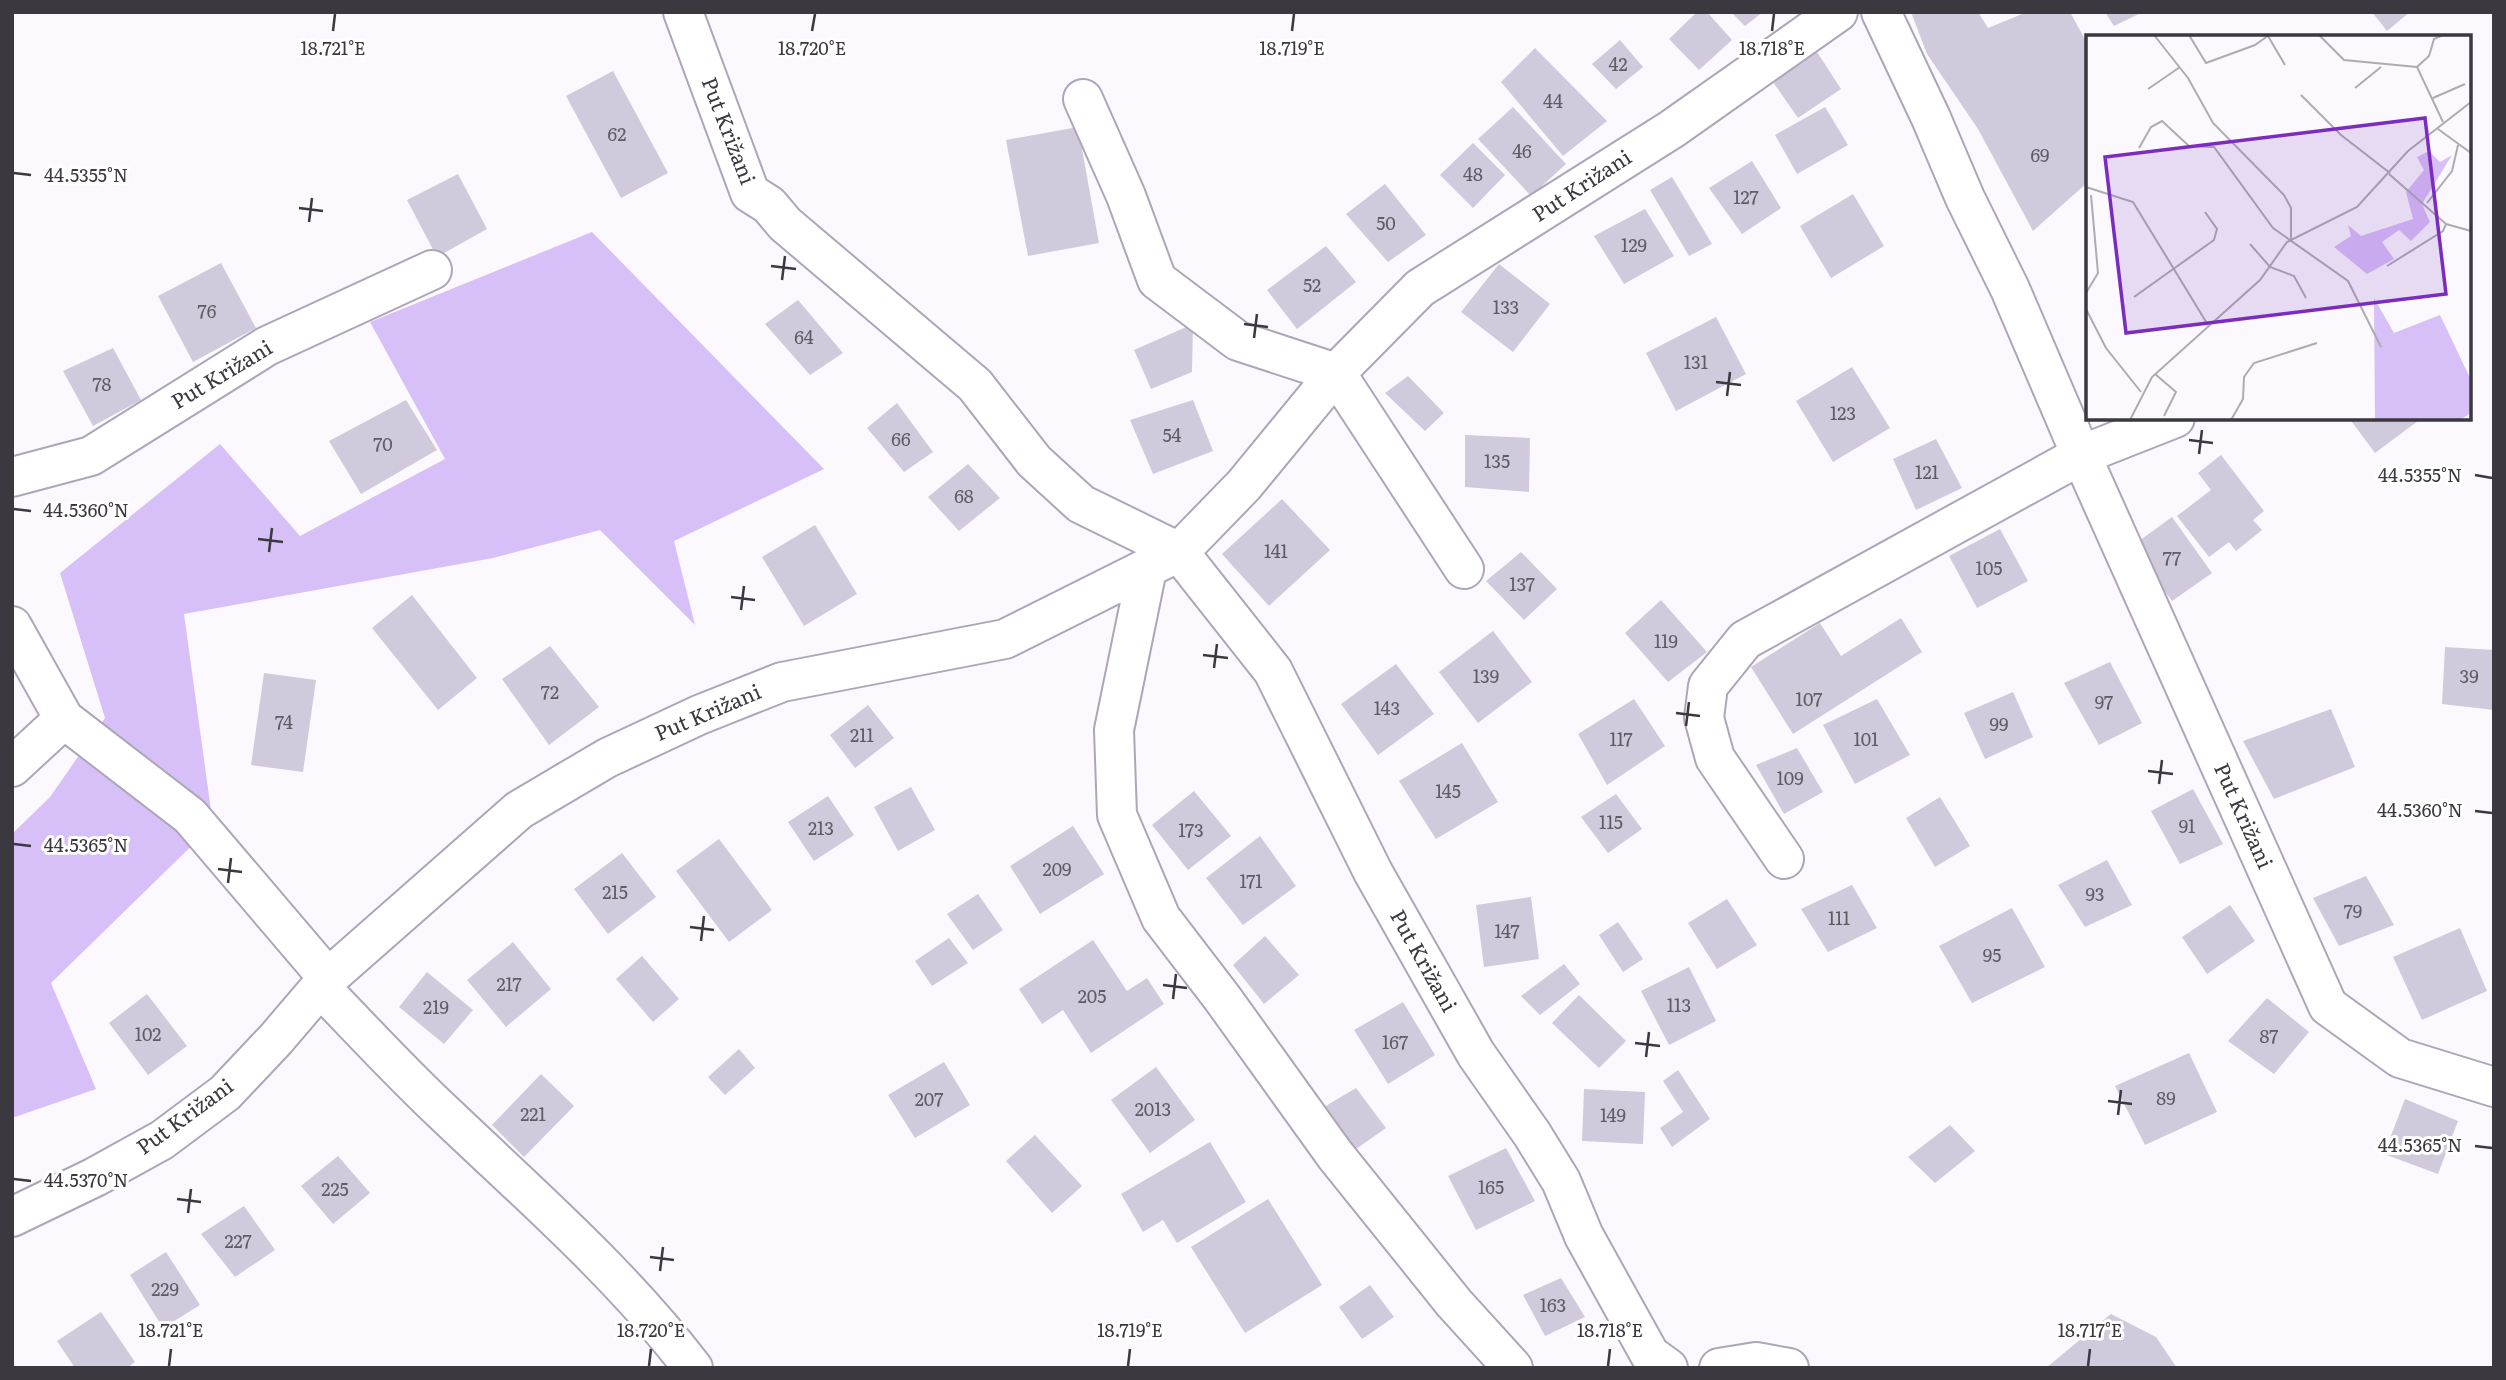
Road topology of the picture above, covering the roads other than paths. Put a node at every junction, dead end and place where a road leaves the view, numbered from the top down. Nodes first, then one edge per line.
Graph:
1 (683, 12) edge
2 (1838, 12) edge
3 (1881, 12) edge
4 (1083, 99) dead end
5 (432, 270) dead end
6 (1336, 373) junction
7 (2170, 420) edge
8 (2081, 455) junction
9 (12, 477) edge
10 (1163, 561) junction
11 (1464, 569) dead end
12 (12, 626) edge
13 (64, 719) junction
14 (12, 767) edge
15 (1784, 859) dead end
16 (324, 983) junction
17 (2494, 1087) edge
18 (12, 1217) edge
19 (693, 1368) edge
20 (1513, 1368) edge
21 (1668, 1368) edge
22 (1719, 1368) edge
23 (1789, 1368) edge

1 - 10 street, Put Križani
2 - 6 street, Put Križani
3 - 8 street, Put Križani
4 - 6 street
5 - 9 street, Put Križani
6 - 10 street, Put Križani
6 - 11 street
7 - 8 street
8 - 15 street
8 - 17 street, Put Križani
10 - 16 street, Put Križani
10 - 20 street
10 - 21 street, Put Križani
12 - 13 street
13 - 14 street
13 - 16 street
16 - 18 street, Put Križani
16 - 19 street
22 - 23 street

